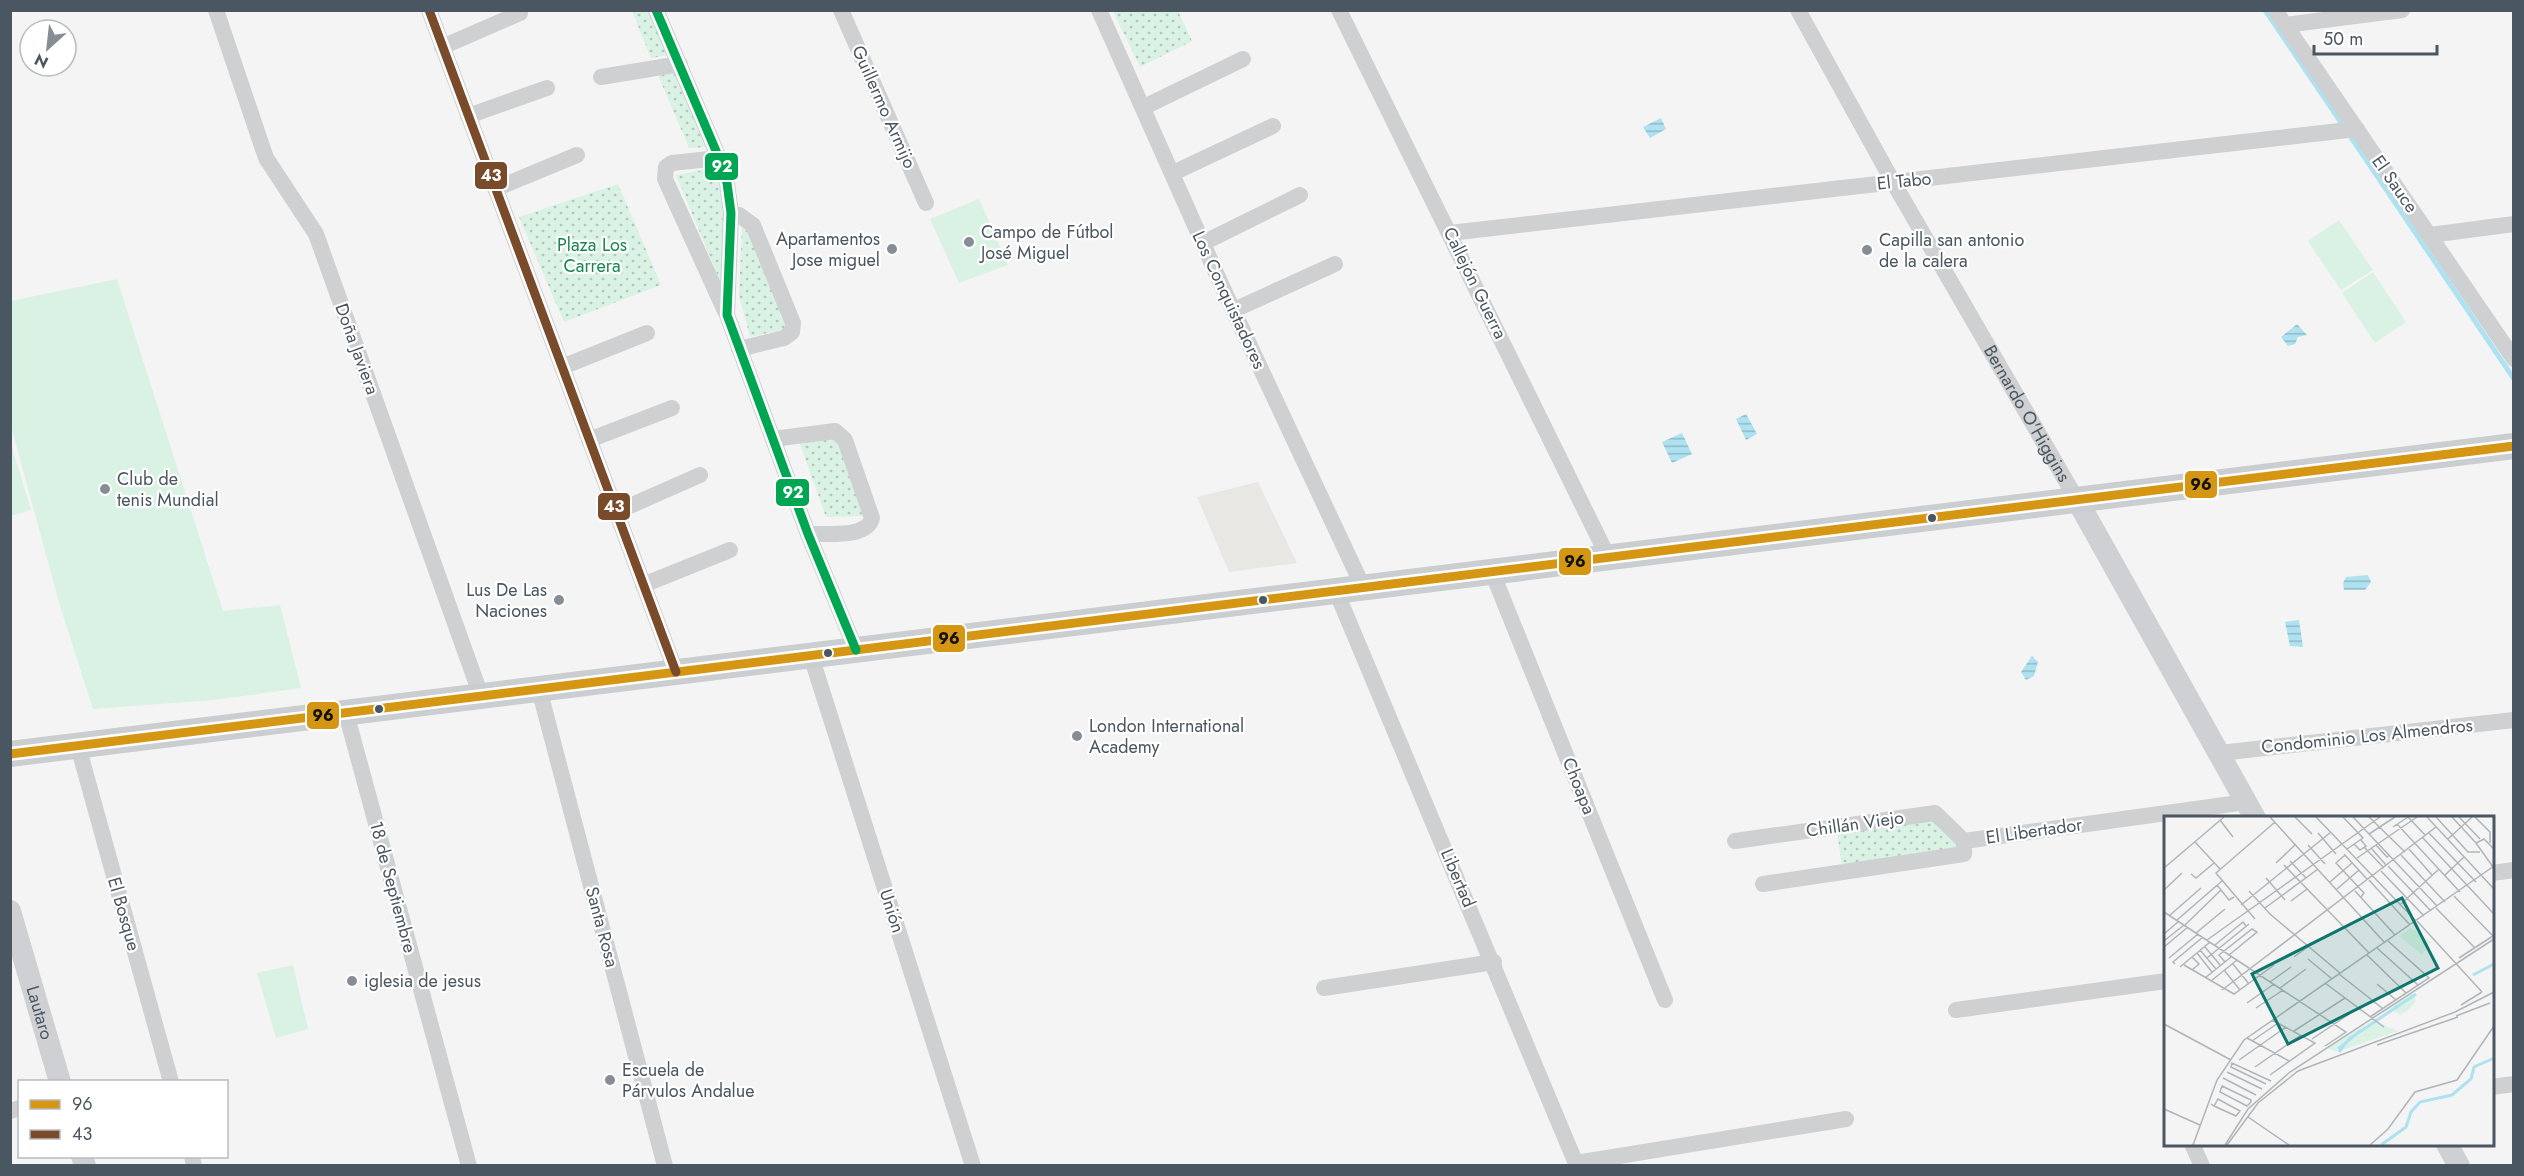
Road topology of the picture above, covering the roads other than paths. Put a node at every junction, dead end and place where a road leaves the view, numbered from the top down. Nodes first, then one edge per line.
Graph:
1 (216, 10) edge
2 (429, 10) edge
3 (656, 10) edge
4 (841, 10) edge
5 (1099, 10) edge
6 (1339, 10) edge
7 (1797, 10) edge
8 (2275, 10) edge
9 (2402, 10) edge
10 (520, 13) dead end
11 (2285, 25) junction
12 (442, 46) junction
13 (1243, 59) dead end
14 (680, 64) junction
15 (601, 77) dead end
16 (547, 88) dead end
17 (1144, 107) junction
18 (468, 116) junction
19 (1273, 126) dead end
20 (2357, 129) junction
21 (577, 155) dead end
22 (719, 158) junction
23 (1173, 173) junction
24 (1893, 182) junction
25 (495, 189) junction
26 (1300, 195) dead end
27 (926, 203) dead end
28 (731, 213) junction
29 (2514, 224) edge
30 (1450, 233) junction
31 (2430, 234) junction
32 (1203, 243) junction
33 (1335, 264) dead end
34 (1234, 310) junction
35 (727, 315) junction
36 (647, 333) dead end
37 (739, 349) junction
38 (2511, 350) edge
39 (562, 367) junction
40 (672, 408) dead end
41 (773, 439) junction
42 (589, 440) junction
43 (2514, 446) edge
44 (700, 475) dead end
45 (2077, 500) junction
46 (616, 512) junction
47 (808, 534) junction
48 (730, 550) dead end
49 (1608, 557) junction
50 (1492, 572) junction
51 (643, 585) junction
52 (1363, 587) junction
53 (1336, 591) junction
54 (856, 650) junction
55 (812, 656) junction
56 (676, 672) junction
57 (539, 689) junction
58 (481, 696) junction
59 (346, 713) junction
60 (2514, 720) edge
61 (78, 746) junction
62 (2220, 753) junction
63 (10, 754) edge
64 (2250, 810) edge
65 (2195, 816) edge
66 (2164, 819) edge
67 (1735, 841) dead end
68 (1964, 841) junction
69 (2514, 870) edge
70 (2494, 873) edge
71 (1763, 884) dead end
72 (10, 911) edge
73 (1494, 962) junction
74 (2164, 981) edge
75 (1324, 988) dead end
76 (1665, 1000) dead end
77 (1956, 1010) dead end
78 (59, 1080) edge
79 (170, 1080) edge
80 (2514, 1084) edge
81 (2494, 1087) edge
82 (1845, 1119) dead end
83 (2193, 1146) edge
84 (2448, 1146) edge
85 (1577, 1164) edge
86 (469, 1166) edge
87 (665, 1166) edge
88 (973, 1166) edge
89 (2202, 1166) edge
90 (2459, 1166) edge

1 - 58 street, Doña Javiera
2 - 12 street
3 - 14 street
4 - 27 street, Guillermo Armijo
5 - 17 street, Los Conquistadores
6 - 30 street, Callejón Guerra
7 - 24 street, Bernardo O'Higgins
8 - 11 street, El Sauce
9 - 11 street
10 - 12 street
11 - 20 street, El Sauce
12 - 18 street
13 - 17 street
14 - 15 street
14 - 22 street
16 - 18 street
17 - 23 street, Los Conquistadores
18 - 25 street
19 - 23 street
20 - 24 street, El Tabo
20 - 31 street, El Sauce
21 - 25 street
22 - 28 street
22 - 35 street
23 - 32 street, Los Conquistadores
24 - 30 street, El Tabo
24 - 45 street, Bernardo O'Higgins
25 - 39 street
26 - 32 street
28 - 35 street
28 - 37 street
29 - 31 street
30 - 49 street, Callejón Guerra
31 - 38 street, El Sauce
32 - 34 street, Los Conquistadores
33 - 34 street
34 - 52 street, Los Conquistadores
35 - 37 street
36 - 39 street
37 - 41 street
39 - 42 street
40 - 42 street
41 - 47 street
41 - 47 street
42 - 46 street
43 - 45 main road
44 - 46 street
45 - 49 main road
45 - 62 street, Bernardo O'Higgins
46 - 51 street
47 - 54 street
48 - 51 street
49 - 50 main road
50 - 52 main road
50 - 76 street, Choapa
51 - 56 street
52 - 53 main road
53 - 54 main road
53 - 73 street, Libertad
54 - 55 main road
55 - 56 main road
55 - 88 street, Unión
56 - 57 main road
57 - 58 main road
57 - 87 street, Santa Rosa
58 - 59 main road
59 - 61 main road
59 - 86 street, 18 de Septiembre
60 - 62 street, Condominio Los Almendros
61 - 63 main road
61 - 79 street, El Bosque
62 - 64 street, Bernardo O'Higgins
64 - 65 street, El Libertador
66 - 68 street, El Libertador
67 - 68 street, Chillán Viejo
68 - 71 street, El Libertador
69 - 70 street
72 - 78 street, Lautaro
73 - 75 street
73 - 85 street, Libertad
74 - 77 street
80 - 81 street
82 - 85 street
83 - 89 street
84 - 90 street

